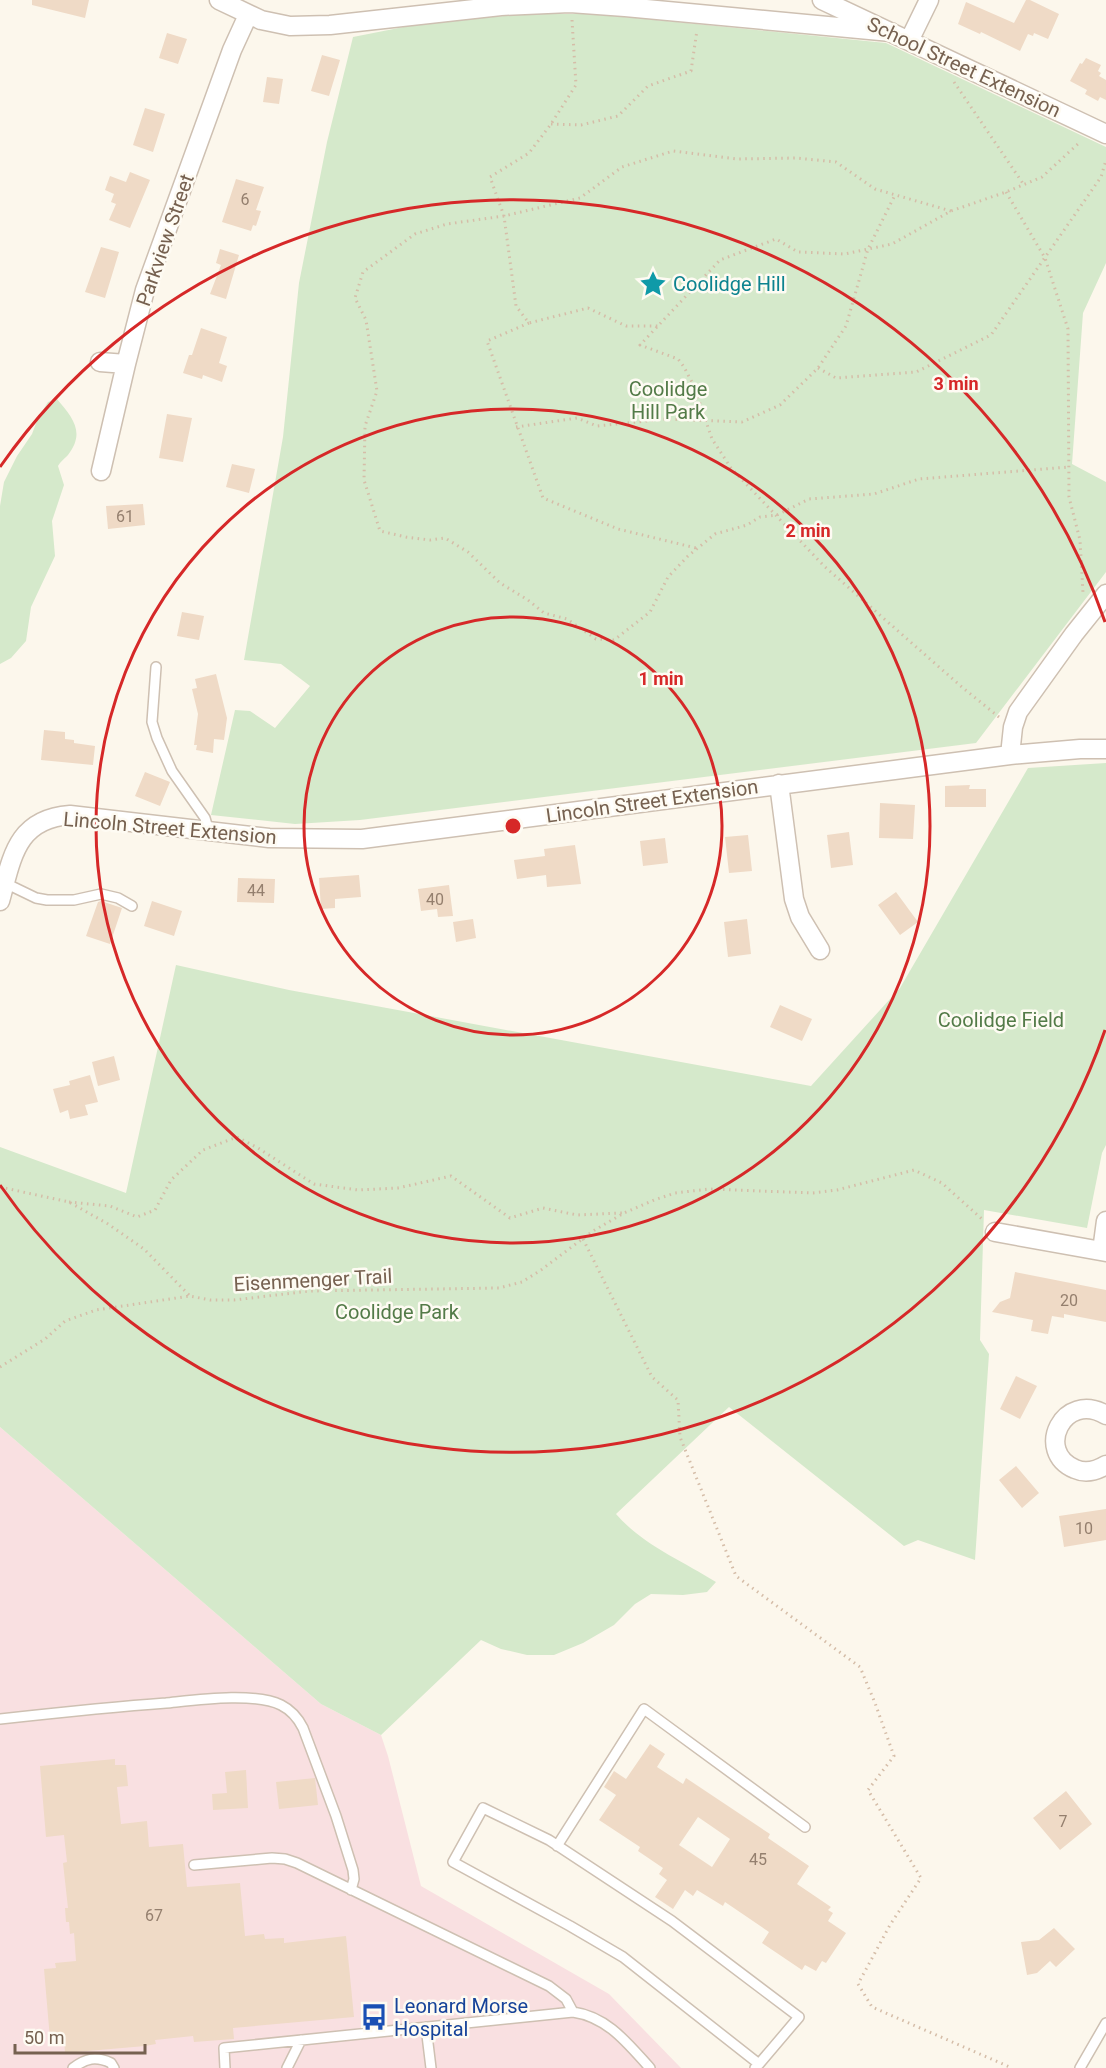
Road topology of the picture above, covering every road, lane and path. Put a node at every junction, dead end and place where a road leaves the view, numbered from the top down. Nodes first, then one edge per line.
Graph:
1 (219, 0) edge
2 (822, 0) edge
3 (929, 0) edge
4 (570, 3) junction
5 (700, 14) junction
6 (248, 15) junction
7 (891, 32) junction
8 (909, 41) junction
9 (952, 61) junction
10 (551, 124) junction
11 (1100, 131) edge
12 (1106, 160) edge
13 (1024, 185) junction
14 (1006, 192) junction
15 (895, 195) junction
16 (951, 211) junction
17 (504, 216) junction
18 (868, 249) junction
19 (1045, 258) junction
20 (529, 323) junction
21 (658, 326) junction
22 (100, 362) dead end
23 (126, 364) junction
24 (818, 368) junction
25 (705, 419) junction
26 (516, 427) junction
27 (1069, 467) junction
28 (101, 471) dead end
29 (777, 515) junction
30 (698, 548) junction
31 (1106, 594) edge
32 (1089, 615) junction
33 (156, 667) dead end
34 (1013, 727) junction
35 (1106, 749) edge
36 (1010, 755) junction
37 (779, 784) junction
38 (208, 832) junction
39 (5, 883) junction
40 (0, 901) edge
41 (132, 906) dead end
42 (820, 950) dead end
43 (0, 1187) edge
44 (69, 1202) junction
45 (624, 1213) junction
46 (1106, 1221) edge
47 (995, 1232) joint
48 (583, 1239) junction
49 (1104, 1251) edge
50 (190, 1296) junction
51 (0, 1367) edge
52 (1106, 1415) edge
53 (1106, 1465) edge
54 (0, 1719) edge
55 (805, 1827) dead end
56 (557, 1846) junction
57 (195, 1865) dead end
58 (351, 1890) junction
59 (573, 2012) junction
60 (1106, 2023) edge
61 (426, 2027) junction
62 (301, 2040) junction
63 (757, 2066) edge
64 (73, 2068) edge
65 (114, 2068) edge
66 (225, 2068) edge
67 (287, 2068) edge
68 (431, 2068) edge
69 (650, 2068) edge
70 (1012, 2068) edge
71 (1080, 2068) edge

1 - 6 street
2 - 7 street, School Street Extension
3 - 8 street
4 - 5 street
4 - 6 street
4 - 10 path
5 - 7 street
5 - 10 path
6 - 23 street, Parkview Street
7 - 8 street, School Street Extension
8 - 9 street, School Street Extension
9 - 11 street, School Street Extension
9 - 13 path
10 - 17 path
11 - 13 path
12 - 19 path
13 - 14 path
14 - 16 path
14 - 19 path
15 - 16 path
15 - 17 path
15 - 18 path
16 - 18 path
17 - 20 path
17 - 30 path
18 - 21 path
18 - 24 path
19 - 24 path
19 - 27 path
20 - 21 path
20 - 26 path
21 - 25 path
22 - 23 street
23 - 28 street, Parkview Street
24 - 25 path
25 - 26 path
25 - 29 path
26 - 30 path
27 - 29 path
27 - 32 path
29 - 30 path
29 - 34 path
31 - 32 street
32 - 34 street
33 - 38 lane
34 - 36 street
35 - 36 street, Lincoln Street Extension
36 - 37 street, Lincoln Street Extension
37 - 38 street, Lincoln Street Extension
37 - 42 street
38 - 39 street, Lincoln Street Extension
39 - 40 street, Lincoln Street Extension
39 - 41 lane
43 - 44 path
44 - 45 path, Eisenmenger Trail
44 - 50 path
45 - 47 path, Eisenmenger Trail
45 - 48 path, Eisenmenger Trail
46 - 49 street
47 - 49 street
48 - 50 path, Eisenmenger Trail
48 - 70 path
50 - 51 path, Eisenmenger Trail
52 - 53 street
54 - 58 lane
55 - 56 lane
56 - 63 lane
56 - 63 lane
57 - 58 lane
58 - 59 lane
59 - 61 lane
59 - 69 lane
60 - 71 lane
61 - 62 lane
61 - 68 lane
62 - 66 lane
62 - 67 lane
64 - 65 lane

